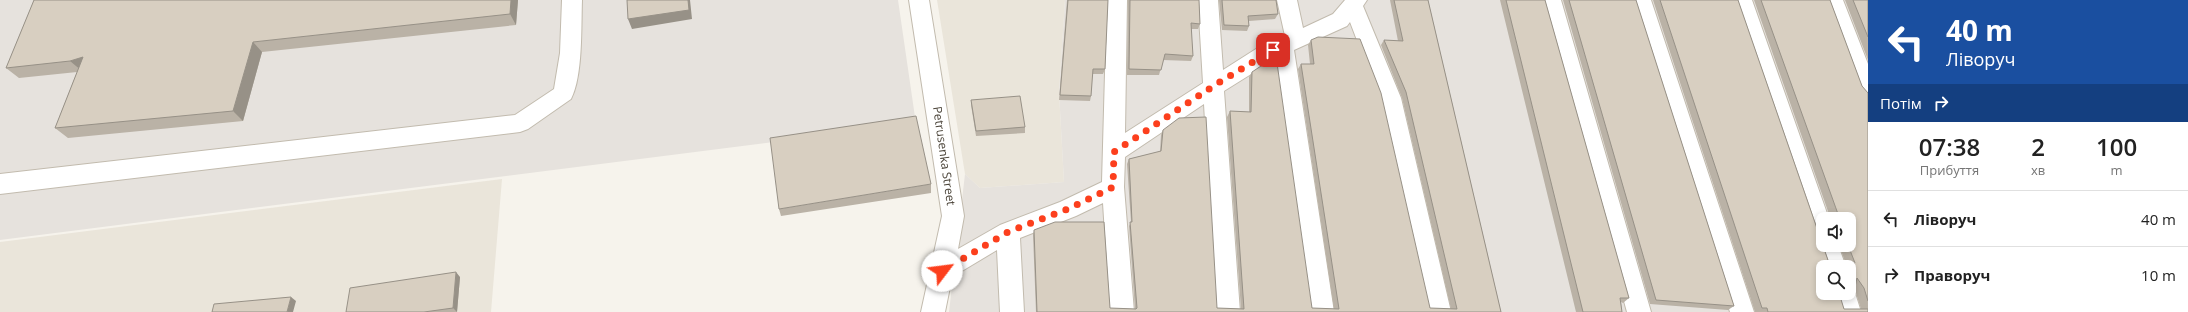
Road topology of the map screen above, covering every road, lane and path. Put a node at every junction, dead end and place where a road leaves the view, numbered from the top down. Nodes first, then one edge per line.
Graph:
1 (572, 0) edge
2 (919, 0) edge
3 (1117, 0) edge
4 (1208, 0) edge
5 (1288, 0) edge
6 (1551, 0) edge
7 (1641, 0) edge
8 (1742, 0) edge
9 (1833, 0) edge
10 (1355, 2) edge
11 (1289, 43) junction
12 (1215, 85) junction
13 (1868, 90) edge
14 (1114, 152) junction
15 (0, 184) edge
16 (1113, 187) junction
17 (1816, 216) edge
18 (1008, 232) junction
19 (942, 271) junction
20 (1845, 300) edge
21 (933, 312) edge
22 (1012, 312) edge
23 (1122, 312) edge
24 (1228, 312) edge
25 (1322, 312) edge
26 (1439, 312) edge
27 (1639, 312) edge
28 (1742, 312) edge
29 (1849, 312) edge

1 - 15 street
2 - 19 street, Petrusenka Street
3 - 14 street
4 - 12 street
5 - 11 street
6 - 27 street
7 - 28 street
8 - 17 street
9 - 13 street
10 - 11 street
10 - 26 street
11 - 12 street
11 - 25 street
12 - 14 street
12 - 24 street
14 - 16 street
16 - 18 street
16 - 23 street
18 - 19 street
18 - 22 street
19 - 21 street, Petrusenka Street
20 - 29 street

